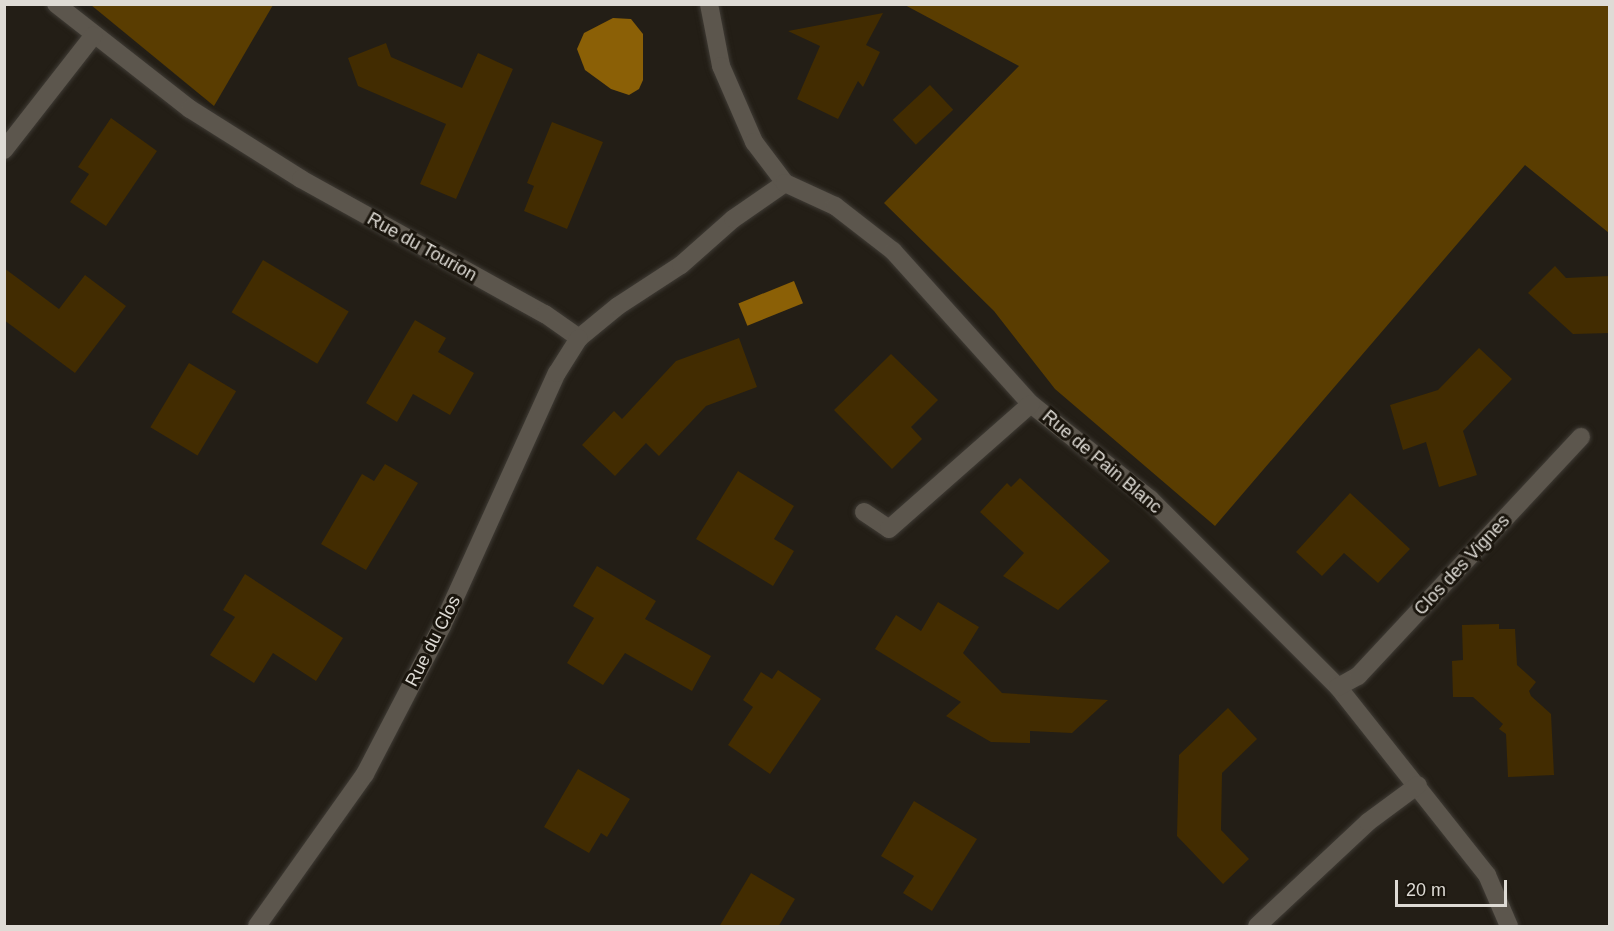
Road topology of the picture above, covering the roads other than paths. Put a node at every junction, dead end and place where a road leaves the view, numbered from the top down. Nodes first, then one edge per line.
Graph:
1 (56, 4) edge
2 (709, 4) edge
3 (93, 36) junction
4 (4, 150) edge
5 (785, 183) junction
6 (579, 338) junction
7 (1031, 404) junction
8 (1581, 437) dead end
9 (864, 512) dead end
10 (1338, 687) junction
11 (1418, 785) junction
12 (257, 927) edge
13 (1257, 927) edge
14 (1509, 927) edge

1 - 3 street, Rue du Tourion
2 - 5 street, Rue de Pain Blanc
3 - 4 street
3 - 6 street, Rue du Tourion
5 - 6 street
5 - 7 street, Rue de Pain Blanc
6 - 12 street, Rue du Clos
7 - 9 street
7 - 10 street, Rue de Pain Blanc
8 - 10 street, Clos des Vignes
10 - 11 street, Rue de Pain Blanc
11 - 13 street
11 - 14 street, Rue de Pain Blanc

